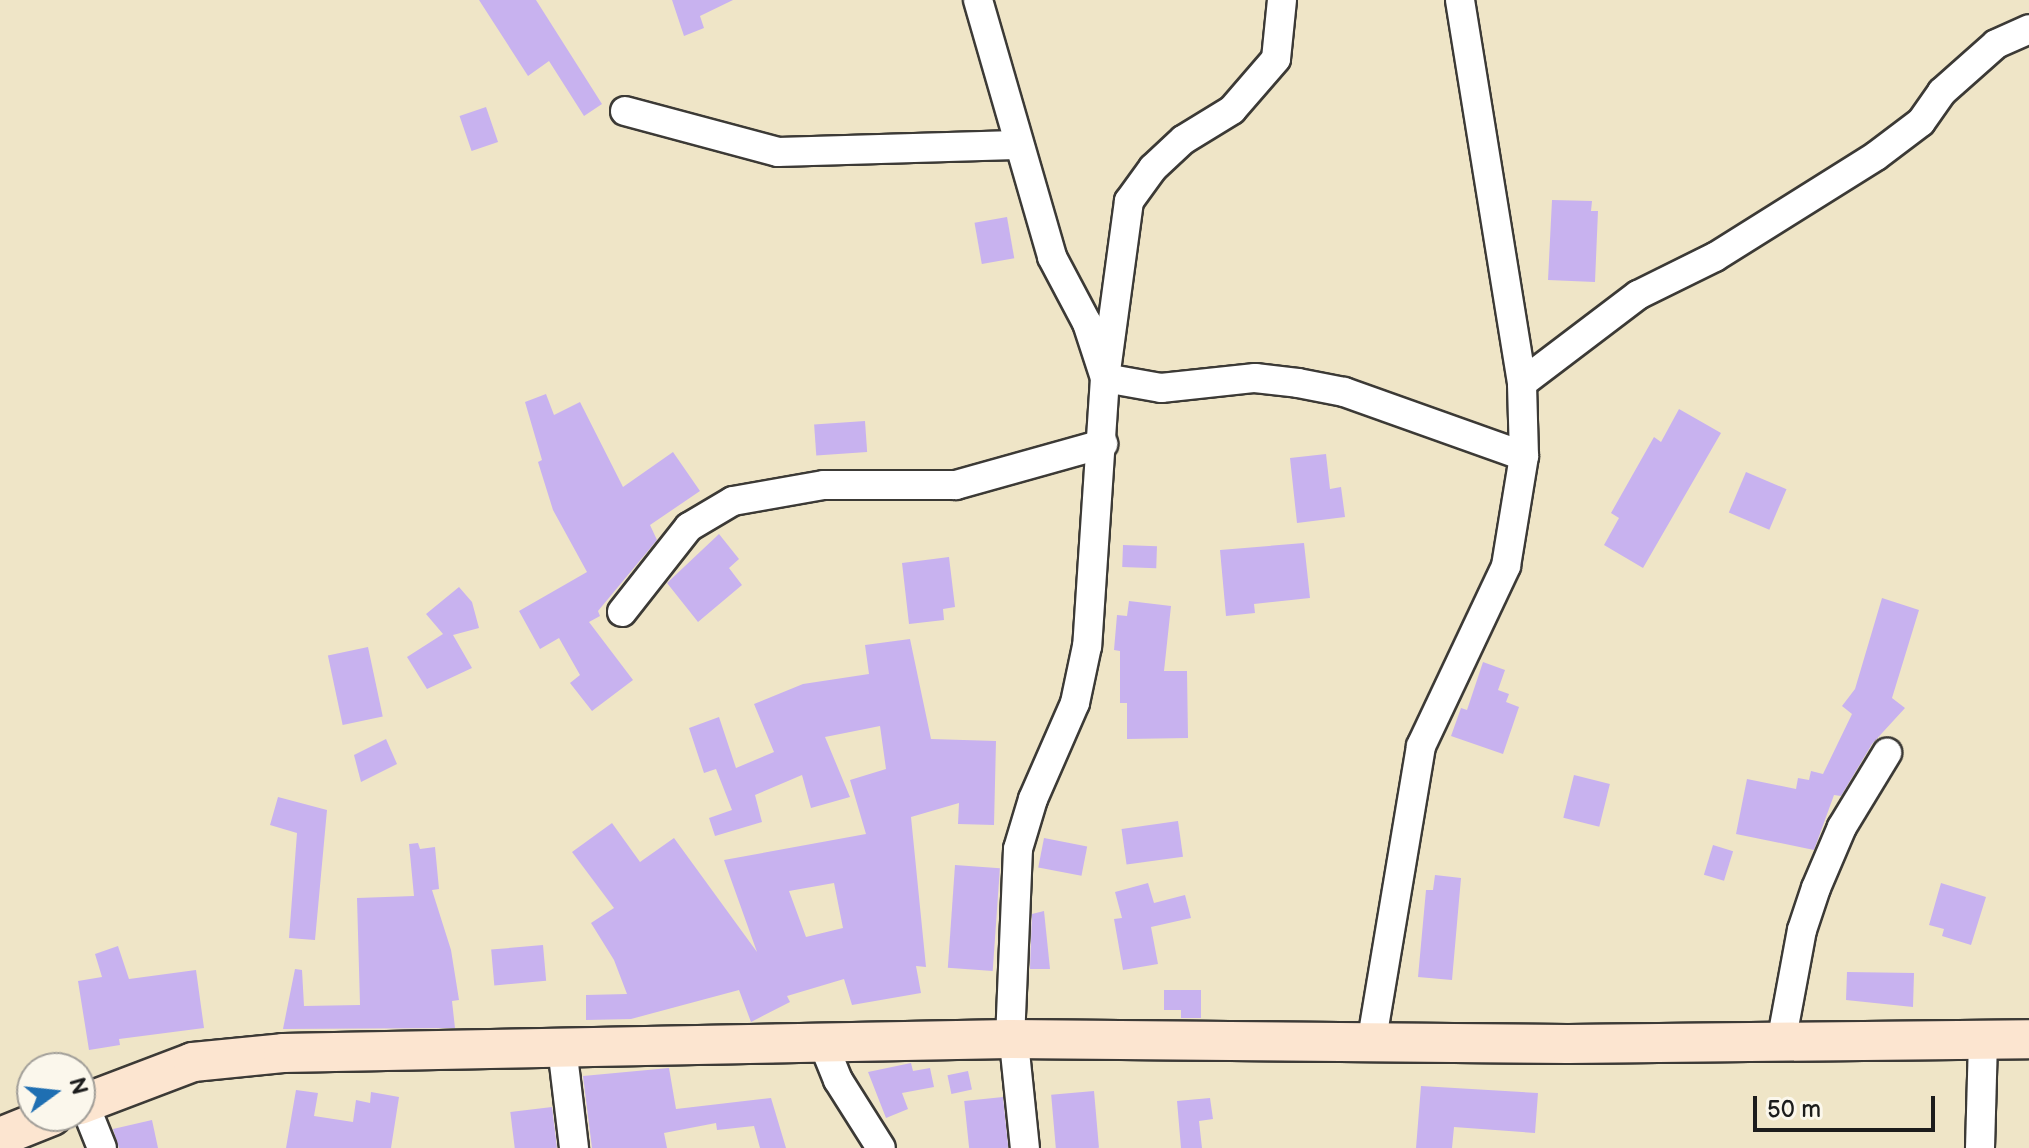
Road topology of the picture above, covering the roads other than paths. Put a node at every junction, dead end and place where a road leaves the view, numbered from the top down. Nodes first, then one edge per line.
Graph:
1 (978, 0) edge
2 (1282, 0) edge
3 (1460, 0) edge
4 (2029, 29) edge
5 (625, 111) dead end
6 (1016, 145) junction
7 (1105, 378) junction
8 (1522, 383) junction
9 (1103, 444) junction
10 (1524, 456) junction
11 (622, 612) dead end
12 (1887, 753) dead end
13 (1010, 1039) junction
14 (2029, 1039) edge
15 (1983, 1042) junction
16 (823, 1043) junction
17 (1781, 1043) junction
18 (1371, 1045) junction
19 (562, 1047) junction
20 (96, 1099) edge
21 (574, 1148) edge
22 (881, 1148) edge
23 (1025, 1148) edge
24 (1980, 1148) edge

1 - 6 street
2 - 7 street
3 - 8 street
4 - 8 street
5 - 6 street
6 - 7 street
7 - 9 street
7 - 10 street
8 - 10 street
9 - 11 street
9 - 13 street
10 - 18 street
12 - 17 street
13 - 16 main road
13 - 18 main road
13 - 23 street
14 - 15 main road
15 - 17 main road
15 - 24 street
16 - 19 main road
16 - 22 street
17 - 18 main road
19 - 20 main road
19 - 21 street

